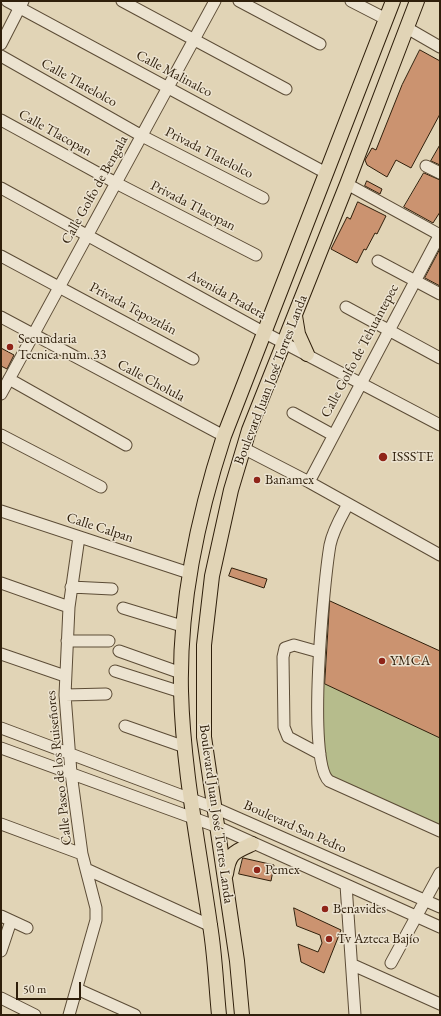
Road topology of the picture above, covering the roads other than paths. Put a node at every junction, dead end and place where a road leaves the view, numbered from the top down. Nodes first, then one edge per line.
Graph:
1 (7, 1) edge
2 (122, 1) edge
3 (215, 1) edge
4 (239, 1) edge
5 (351, 1) edge
6 (393, 1) edge
7 (418, 1) edge
8 (22, 5) edge
9 (386, 19) junction
10 (406, 28) junction
11 (194, 40) junction
12 (1, 44) edge
13 (320, 44) dead end
14 (440, 47) edge
15 (1, 56) edge
16 (168, 88) junction
17 (286, 89) dead end
18 (1, 120) edge
19 (142, 136) junction
20 (426, 166) dead end
21 (326, 173) junction
22 (440, 173) edge
23 (116, 183) junction
24 (347, 184) junction
25 (1, 188) edge
26 (263, 198) dead end
27 (88, 234) junction
28 (440, 235) edge
29 (256, 255) dead end
30 (1, 256) edge
31 (378, 262) dead end
32 (415, 280) junction
33 (58, 286) junction
34 (440, 294) edge
35 (346, 307) dead end
36 (295, 316) junction
37 (1, 317) edge
38 (390, 329) junction
39 (265, 333) junction
40 (32, 335) junction
41 (284, 342) junction
42 (307, 354) junction
43 (440, 358) edge
44 (193, 359) dead end
45 (9, 379) junction
46 (361, 382) junction
47 (1, 394) edge
48 (293, 413) dead end
49 (440, 425) edge
50 (1, 435) edge
51 (333, 435) junction
52 (224, 436) junction
53 (126, 445) dead end
54 (243, 448) junction
55 (309, 482) junction
56 (101, 487) dead end
57 (348, 504) junction
58 (1, 511) edge
59 (79, 537) junction
60 (440, 555) edge
61 (189, 573) junction
62 (1, 584) edge
63 (72, 587) junction
64 (112, 589) dead end
65 (69, 607) junction
66 (123, 608) dead end
67 (182, 626) junction
68 (66, 641) junction
69 (109, 642) dead end
70 (119, 651) dead end
71 (319, 652) junction
72 (1, 654) edge
73 (115, 671) dead end
74 (181, 673) junction
75 (65, 676) junction
76 (181, 692) junction
77 (106, 694) dead end
78 (65, 695) junction
79 (125, 726) dead end
80 (1, 728) edge
81 (185, 747) junction
82 (1, 748) edge
83 (70, 752) junction
84 (320, 754) junction
85 (71, 773) junction
86 (192, 800) junction
87 (215, 808) junction
88 (194, 818) junction
89 (1, 824) edge
90 (218, 827) junction
91 (440, 831) edge
92 (252, 844) junction
93 (311, 850) junction
94 (82, 854) junction
95 (304, 867) junction
96 (86, 869) junction
97 (440, 873) edge
98 (224, 880) junction
99 (346, 885) junction
100 (425, 900) junction
101 (440, 908) edge
102 (416, 916) junction
103 (6, 918) edge
104 (211, 926) junction
105 (440, 927) edge
106 (28, 928) dead end
107 (1, 951) edge
108 (391, 963) dead end
109 (353, 965) junction
110 (77, 989) junction
111 (1, 998) edge
112 (440, 1004) edge
113 (35, 1015) edge
114 (69, 1015) edge
115 (135, 1015) edge
116 (219, 1015) edge
117 (242, 1015) edge
118 (355, 1015) edge

1 - 8 street, Calle Malinalco
2 - 11 street
3 - 11 street, Calle Golfo de Bengala
4 - 13 street
5 - 9 street
6 - 9 main road, Boulevard Juan José Torres Landa
7 - 10 main road, Boulevard Juan José Torres Landa
8 - 12 street
8 - 16 street, Calle Malinalco
9 - 21 main road, Boulevard Juan José Torres Landa
10 - 14 street
10 - 24 main road, Boulevard Juan José Torres Landa
11 - 16 street, Calle Golfo de Bengala
11 - 17 street
15 - 19 street, Calle Tlatelolco
16 - 19 street, Calle Golfo de Bengala
16 - 21 street, Calle Malinalco
18 - 23 street, Calle Tlacopan
19 - 23 street, Calle Golfo de Bengala
19 - 26 street, Privada Tlatelolco
20 - 22 street
21 - 39 main road, Boulevard Juan José Torres Landa
23 - 27 street, Calle Golfo de Bengala
23 - 29 street, Privada Tlacopan
24 - 28 street
24 - 36 main road, Boulevard Juan José Torres Landa
25 - 27 street, Avenida Pradera
27 - 33 street, Calle Golfo de Bengala
27 - 39 street, Avenida Pradera
28 - 32 street, Calle Golfo de Tehuantepec
30 - 33 street, Privada Tepoztlán
31 - 32 street
32 - 34 street
32 - 38 street, Calle Golfo de Tehuantepec
33 - 40 street, Calle Golfo de Bengala
33 - 44 street, Privada Tepoztlán
35 - 38 street
36 - 41 main road, Boulevard Juan José Torres Landa
36 - 42 main road
37 - 40 street, Calle Cholula
38 - 43 street
38 - 46 street, Calle Golfo de Tehuantepec
39 - 41 street, Avenida Pradera
39 - 52 main road, Boulevard Juan José Torres Landa
40 - 45 street, Calle Golfo de Bengala
40 - 52 street, Calle Cholula
41 - 42 street, Avenida Pradera
41 - 54 main road, Boulevard Juan José Torres Landa
42 - 46 street, Avenida Pradera
45 - 47 street, Calle Golfo de Bengala
45 - 53 street
46 - 49 street, Avenida Pradera
46 - 51 street, Calle Golfo de Tehuantepec
48 - 51 street
50 - 56 street
51 - 55 street, Calle Golfo de Tehuantepec
52 - 61 main road, Boulevard Juan José Torres Landa
54 - 55 street
54 - 87 main road, Boulevard Juan José Torres Landa
55 - 57 street
57 - 60 street
57 - 71 street
58 - 59 street, Calle Calpan
59 - 61 street, Calle Calpan
59 - 63 street, Calle Paseo de los Ruiseñores
61 - 67 main road, Boulevard Juan José Torres Landa
62 - 65 street
63 - 64 street
63 - 65 street, Calle Paseo de los Ruiseñores
65 - 68 street, Calle Paseo de los Ruiseñores
66 - 67 street
67 - 74 main road, Boulevard Juan José Torres Landa
68 - 69 street
68 - 75 street, Calle Paseo de los Ruiseñores
70 - 74 street
71 - 84 street
71 - 84 street
72 - 75 street
73 - 76 street
74 - 76 main road, Boulevard Juan José Torres Landa
75 - 78 street, Calle Paseo de los Ruiseñores
76 - 81 main road, Boulevard Juan José Torres Landa
77 - 78 street
78 - 83 street, Calle Paseo de los Ruiseñores
79 - 81 street
80 - 83 street, Boulevard San Pedro
81 - 86 main road, Boulevard Juan José Torres Landa
82 - 85 street
83 - 85 street, Calle Paseo de los Ruiseñores
83 - 86 street, Boulevard San Pedro
84 - 91 street
85 - 88 street
85 - 94 street, Calle Paseo de los Ruiseñores
86 - 87 street, Boulevard San Pedro
86 - 88 main road, Boulevard Juan José Torres Landa
87 - 90 main road, Boulevard Juan José Torres Landa
87 - 93 street, Boulevard San Pedro
88 - 90 street
88 - 104 main road, Boulevard Juan José Torres Landa
89 - 94 street
90 - 92 street
90 - 98 main road, Boulevard Juan José Torres Landa
92 - 95 street
92 - 98 main road
93 - 95 street
93 - 100 street, Boulevard San Pedro
94 - 96 street, Calle Paseo de los Ruiseñores
95 - 99 street
96 - 104 street
96 - 110 street, Calle Paseo de los Ruiseñores
97 - 100 street
98 - 117 main road, Boulevard Juan José Torres Landa
99 - 102 street
99 - 109 street
100 - 101 street, Boulevard San Pedro
100 - 102 street
102 - 105 street
102 - 108 street
103 - 106 street
103 - 107 street
104 - 116 main road, Boulevard Juan José Torres Landa
109 - 112 street
109 - 118 street
110 - 114 street, Calle Paseo de los Ruiseñores
110 - 115 street
111 - 113 street

